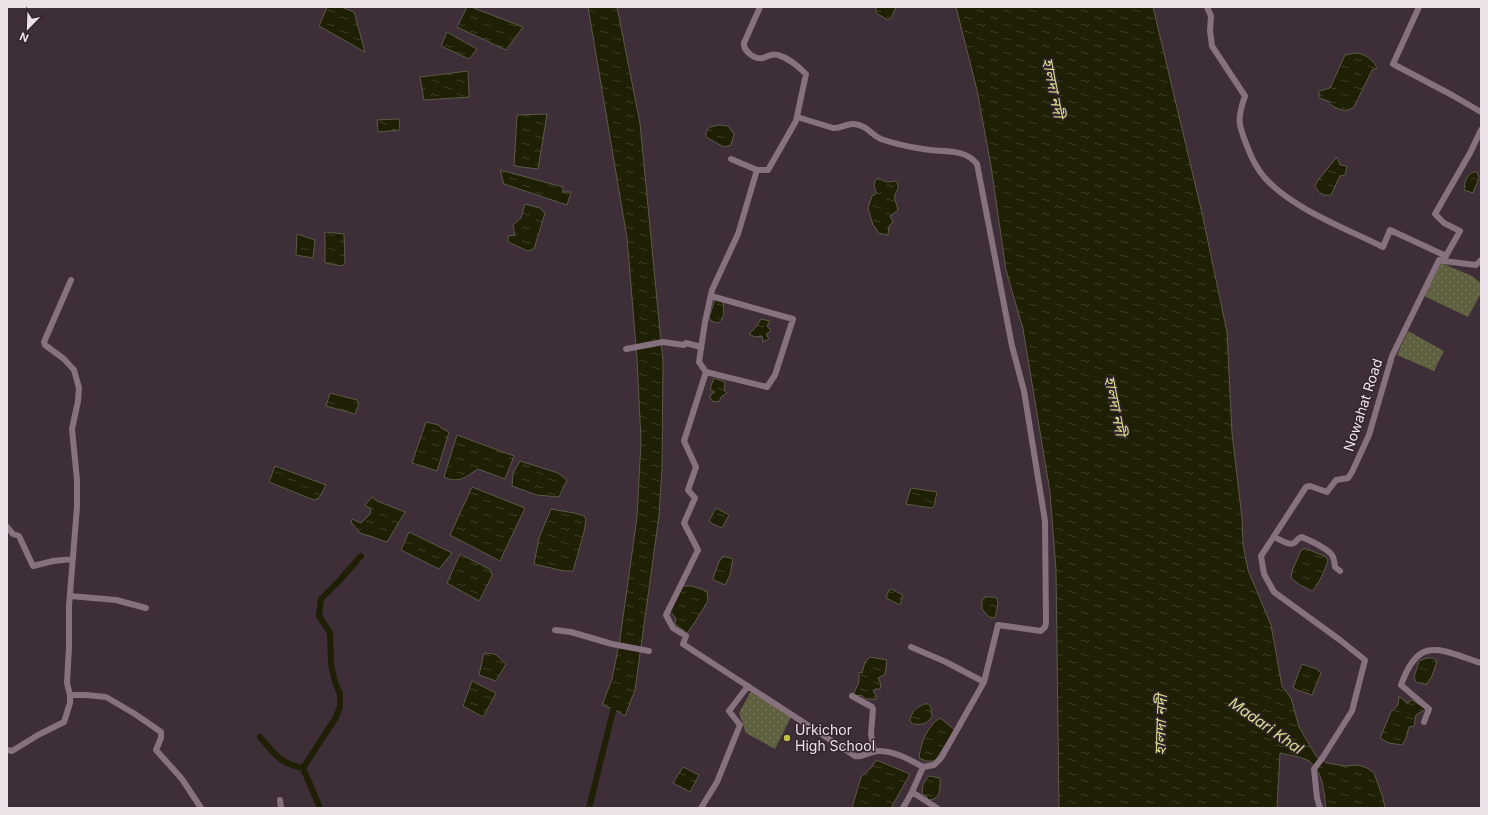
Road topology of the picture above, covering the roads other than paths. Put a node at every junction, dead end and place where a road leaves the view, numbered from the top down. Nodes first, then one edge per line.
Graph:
1 (760, 7) edge
2 (1207, 7) edge
3 (1419, 7) edge
4 (1481, 112) edge
5 (797, 117) junction
6 (1481, 130) edge
7 (731, 159) dead end
8 (757, 170) junction
9 (1444, 258) junction
10 (1481, 260) edge
11 (71, 280) dead end
12 (711, 296) junction
13 (701, 347) junction
14 (626, 349) dead end
15 (706, 372) junction
16 (7, 527) edge
17 (1274, 537) junction
18 (73, 559) junction
19 (1340, 571) dead end
20 (70, 596) junction
21 (146, 608) dead end
22 (555, 630) dead end
23 (912, 647) dead end
24 (649, 651) dead end
25 (1481, 663) edge
26 (984, 682) junction
27 (748, 686) junction
28 (70, 695) junction
29 (852, 696) dead end
30 (1424, 722) dead end
31 (7, 750) edge
32 (874, 751) junction
33 (923, 767) junction
34 (912, 792) junction
35 (280, 800) dead end
36 (201, 808) edge
37 (280, 808) edge
38 (701, 808) edge
39 (903, 808) edge
40 (937, 808) edge
41 (1320, 808) edge

1 - 5 street
2 - 9 street
3 - 4 street
5 - 8 street
5 - 26 street
6 - 9 street, Nowahat Road
7 - 8 street
8 - 12 street
9 - 10 street
9 - 17 street, Nowahat Road
11 - 18 street
12 - 13 street
12 - 15 street
13 - 14 street
13 - 15 street
15 - 27 street
16 - 18 street
17 - 19 street
17 - 41 street, Nowahat Road
18 - 20 street
20 - 21 street
20 - 28 street
22 - 24 street
23 - 26 street
25 - 30 street
26 - 33 street
27 - 32 street
27 - 38 street
28 - 31 street
28 - 36 street
29 - 32 street
32 - 33 street
33 - 34 street
34 - 39 street
34 - 40 street
35 - 37 street

